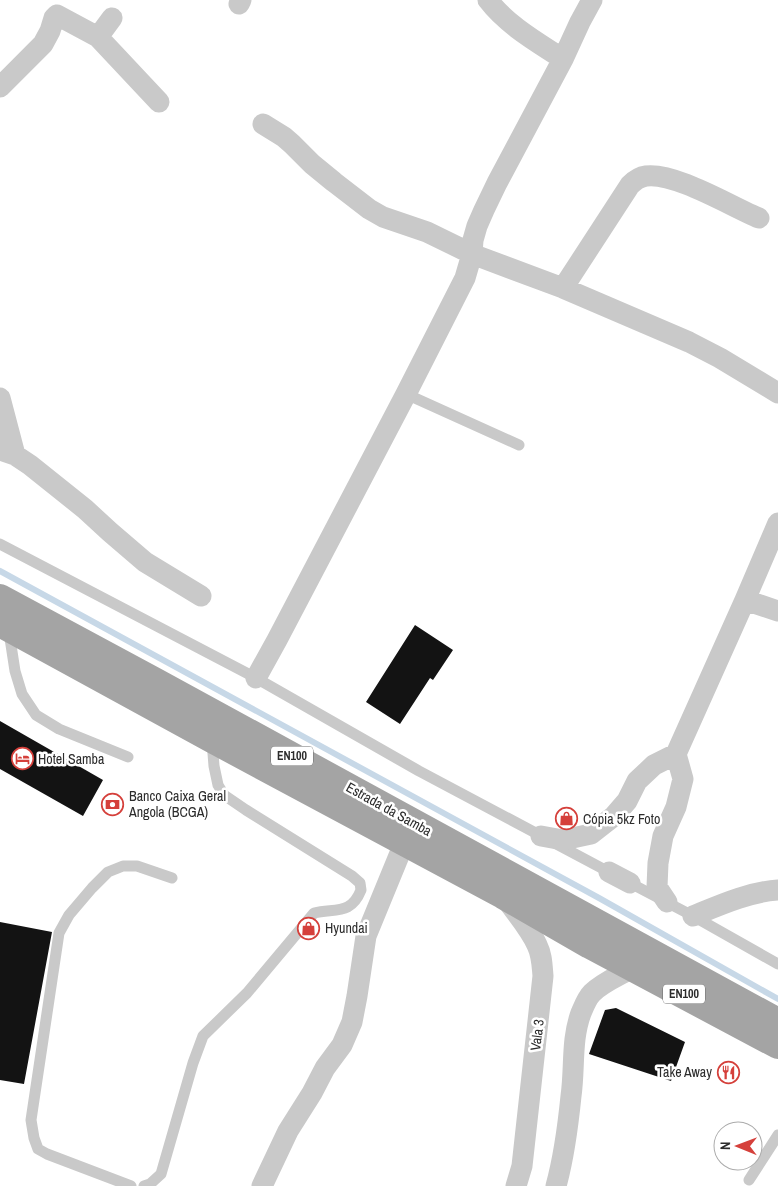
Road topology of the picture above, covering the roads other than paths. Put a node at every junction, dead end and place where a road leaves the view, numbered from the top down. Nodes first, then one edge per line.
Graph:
1 (488, 0) edge
2 (592, 0) edge
3 (112, 18) dead end
4 (98, 37) junction
5 (563, 59) junction
6 (0, 87) edge
7 (159, 102) dead end
8 (263, 124) dead end
9 (759, 218) dead end
10 (472, 254) junction
11 (564, 288) junction
12 (778, 393) edge
13 (406, 394) junction
14 (0, 398) edge
15 (519, 445) dead end
16 (8, 452) edge
17 (778, 523) edge
18 (0, 544) edge
19 (201, 596) dead end
20 (0, 598) edge
21 (745, 600) junction
22 (778, 611) edge
23 (4, 625) edge
24 (256, 678) junction
25 (212, 739) junction
26 (676, 754) junction
27 (128, 757) dead end
28 (541, 836) junction
29 (405, 841) junction
30 (609, 872) joint
31 (172, 878) dead end
32 (630, 883) joint
33 (778, 890) edge
34 (503, 895) junction
35 (667, 902) junction
36 (693, 916) junction
37 (778, 964) edge
38 (634, 967) junction
39 (778, 1022) edge
40 (778, 1044) edge
41 (778, 1135) edge
42 (749, 1180) dead end
43 (131, 1186) edge
44 (144, 1186) edge
45 (262, 1186) edge
46 (516, 1186) edge
47 (556, 1186) edge

1 - 5 street
2 - 5 street
3 - 4 street
4 - 6 street
4 - 7 street
5 - 10 street
8 - 10 street
9 - 11 street
10 - 11 street
10 - 13 street
11 - 12 street
13 - 15 lane
13 - 24 street
14 - 16 street
16 - 19 street
17 - 21 street
18 - 24 lane
20 - 39 main road, Estrada da Samba / EN100
21 - 22 street
21 - 26 street
23 - 25 main road, Estrada da Samba / EN100
23 - 27 lane
24 - 28 lane
25 - 29 main road, Estrada da Samba / EN100
25 - 44 lane
26 - 28 street
26 - 35 street
28 - 30 lane
29 - 34 main road, Estrada da Samba / EN100
29 - 45 street
30 - 32 street
31 - 43 lane
32 - 35 lane
33 - 36 street
34 - 38 main road, Estrada da Samba / EN100
34 - 46 street, Vala 3
35 - 36 lane
36 - 37 lane
38 - 40 main road, Estrada da Samba / EN100
38 - 47 street
41 - 42 lane

